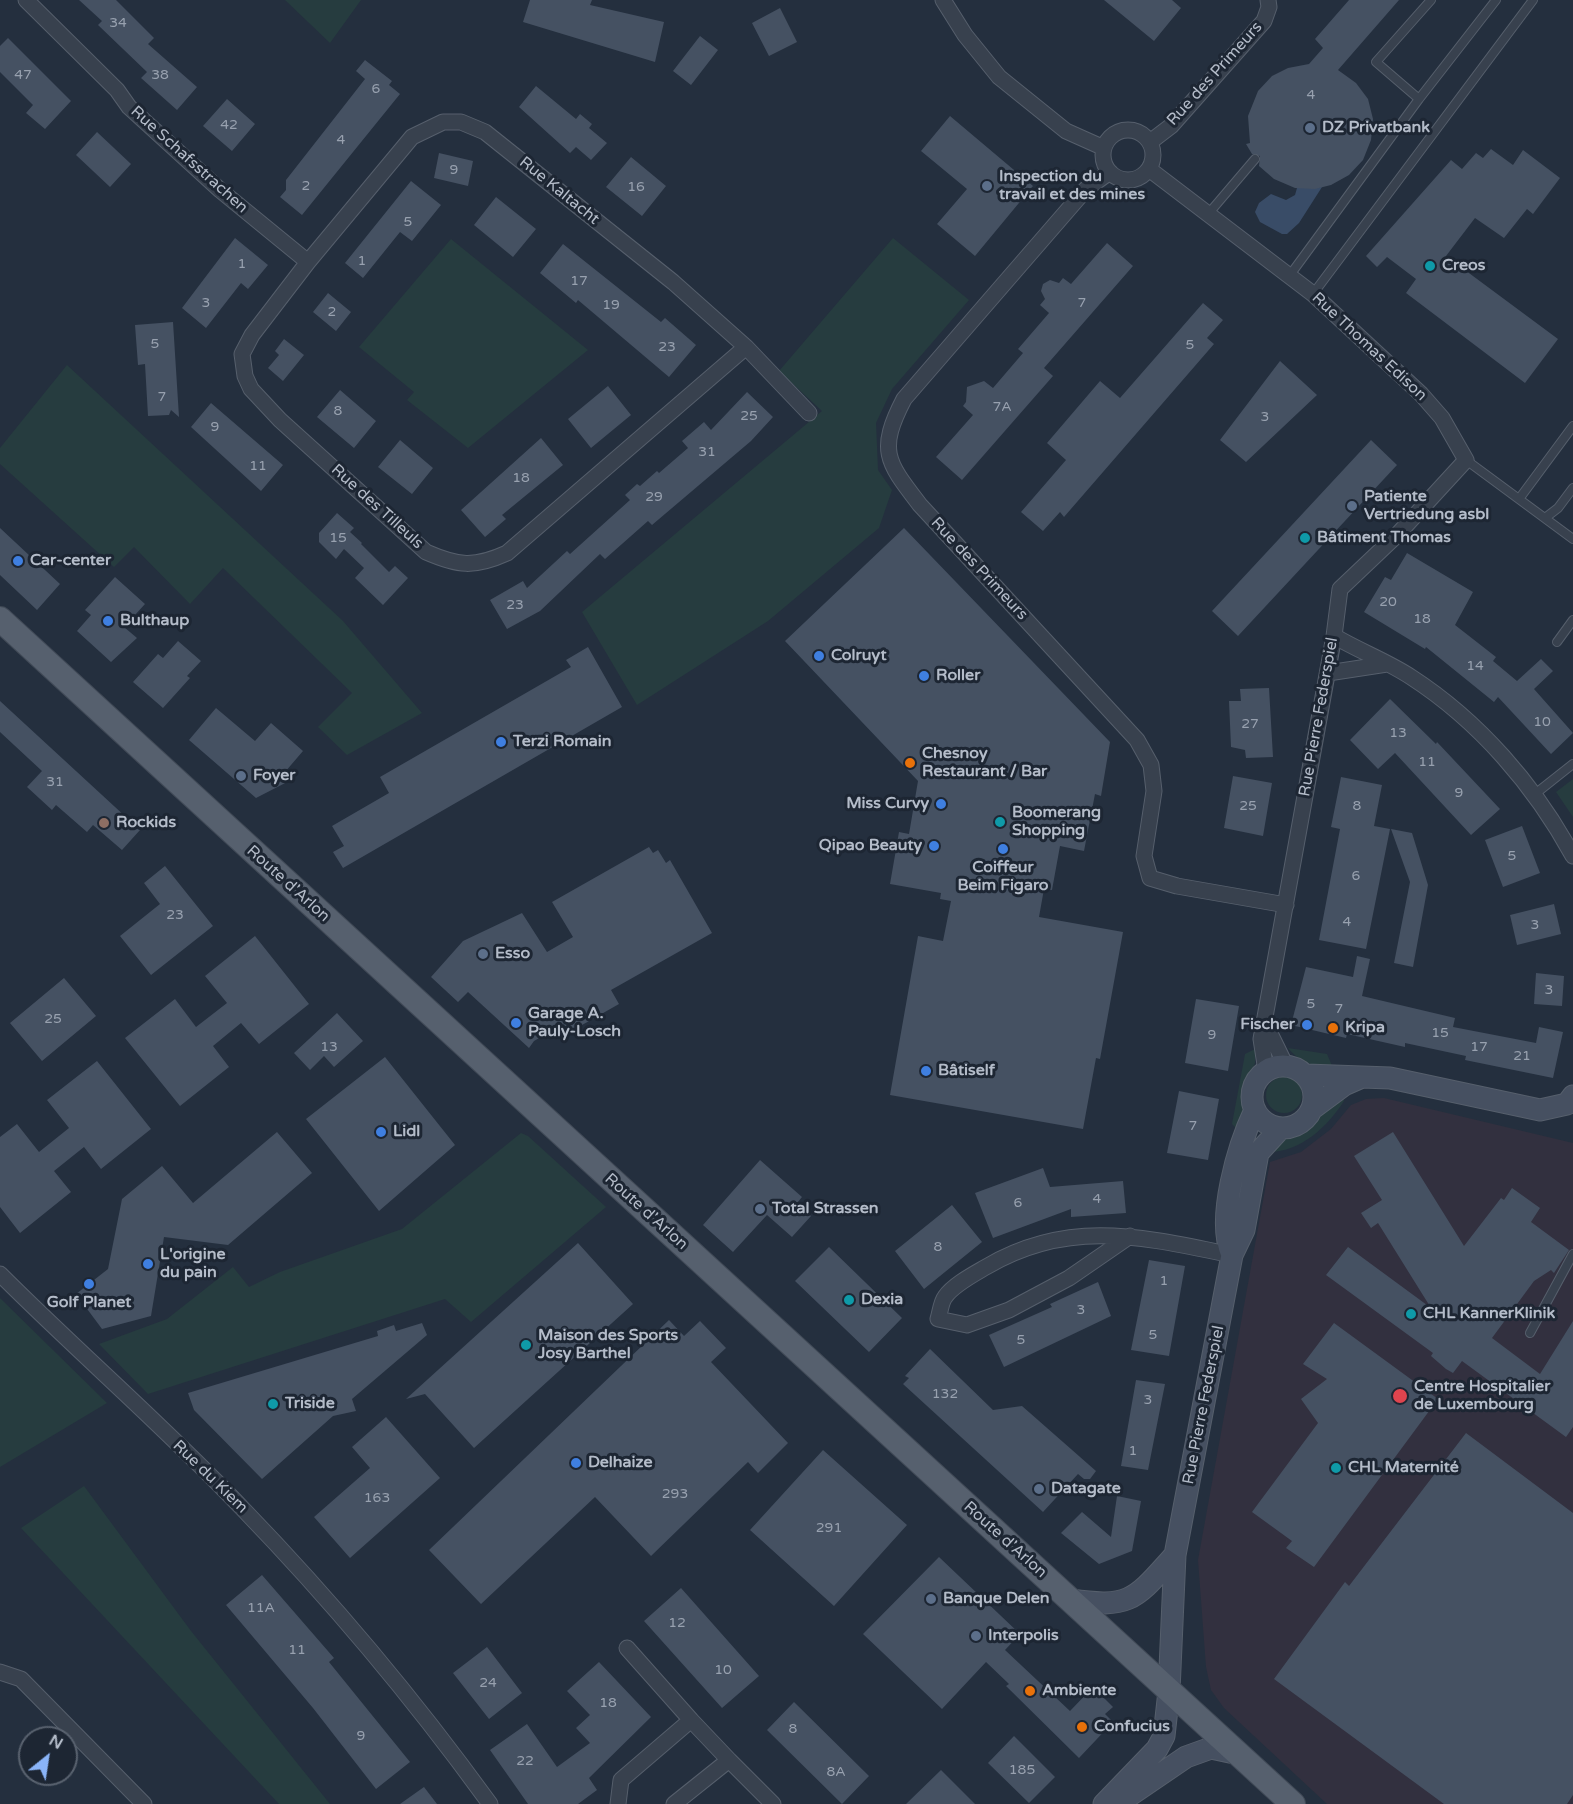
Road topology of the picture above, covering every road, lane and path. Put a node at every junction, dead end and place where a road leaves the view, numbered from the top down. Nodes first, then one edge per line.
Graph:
1 (26, 0) edge
2 (943, 0) edge
3 (1268, 0) edge
4 (1431, 0) edge
5 (1496, 0) edge
6 (1533, 0) edge
7 (1419, 99) junction
8 (1150, 142) junction
9 (1104, 148) junction
10 (1255, 159) dead end
11 (1149, 169) junction
12 (1110, 172) junction
13 (1209, 213) junction
14 (308, 262) junction
15 (1290, 275) junction
16 (1313, 294) junction
17 (746, 347) junction
18 (809, 413) dead end
19 (1573, 426) edge
20 (1466, 460) junction
21 (1573, 488) edge
22 (1519, 499) junction
23 (1545, 518) junction
24 (1573, 539) edge
25 (0, 619) edge
26 (1573, 620) edge
27 (1334, 636) junction
28 (1557, 642) dead end
29 (1386, 664) junction
30 (1328, 673) junction
31 (1573, 764) edge
32 (1535, 794) junction
33 (1573, 856) edge
34 (1286, 905) junction
35 (1276, 1068) junction
36 (1306, 1076) junction
37 (1364, 1077) junction
38 (1571, 1102) edge
39 (1313, 1108) junction
40 (1255, 1110) junction
41 (1280, 1128) junction
42 (1130, 1236) junction
43 (1573, 1254) edge
44 (1232, 1255) junction
45 (0, 1274) edge
46 (1530, 1333) dead end
47 (1175, 1555) junction
48 (1071, 1600) junction
49 (627, 1648) dead end
50 (0, 1672) edge
51 (1169, 1691) junction
52 (692, 1720) junction
53 (1239, 1754) junction
54 (729, 1760) junction
55 (616, 1803) edge
56 (144, 1804) edge
57 (490, 1804) edge
58 (674, 1804) edge
59 (773, 1804) edge
60 (1104, 1804) edge
61 (1117, 1804) edge
62 (1293, 1804) edge

1 - 14 street, Rue Schafsstrachen
2 - 9 street
3 - 8 street, Rue des Primeurs
4 - 7 lane
5 - 7 lane
6 - 16 lane
7 - 15 lane
8 - 9 street
8 - 11 street
9 - 12 street
10 - 13 lane
11 - 12 street
11 - 13 street, Rue Thomas Edison
12 - 34 street, Rue des Primeurs
13 - 15 street, Rue Thomas Edison
14 - 17 street, Rue Kaltacht
14 - 17 street, Rue des Tilleuls
15 - 16 street, Rue Thomas Edison
16 - 20 street, Rue Thomas Edison
17 - 18 street, Rue Kaltacht
19 - 22 lane
20 - 22 lane, Rue Thomas Edison
20 - 27 street, Rue Pierre Federspiel
21 - 23 lane
22 - 23 lane, Rue Thomas Edison
23 - 24 lane, Rue Thomas Edison
25 - 48 main road, Route d'Arlon
26 - 28 lane
27 - 29 street
27 - 30 street, Rue Pierre Federspiel
29 - 30 street
29 - 32 street
30 - 34 street, Rue Pierre Federspiel
31 - 32 lane
32 - 33 street
34 - 35 street, Rue Pierre Federspiel
35 - 36 street
35 - 40 street
36 - 37 street
36 - 39 street
37 - 38 street
37 - 39 street
39 - 41 street
40 - 41 street
40 - 44 street, Rue Pierre Federspiel
41 - 44 street, Rue Pierre Federspiel
42 - 42 street
42 - 44 street
43 - 46 lane
44 - 47 street, Rue Pierre Federspiel
45 - 57 street, Rue du Kiem
47 - 48 street
47 - 51 street, Rue Pierre Federspiel
48 - 51 main road, Route d'Arlon
49 - 52 street
50 - 56 street
51 - 53 main road, Route d'Arlon
51 - 60 street, Rue Pierre Federspiel
52 - 54 street
52 - 55 street
53 - 61 street
53 - 62 main road, Route d'Arlon
54 - 58 street
54 - 59 street

